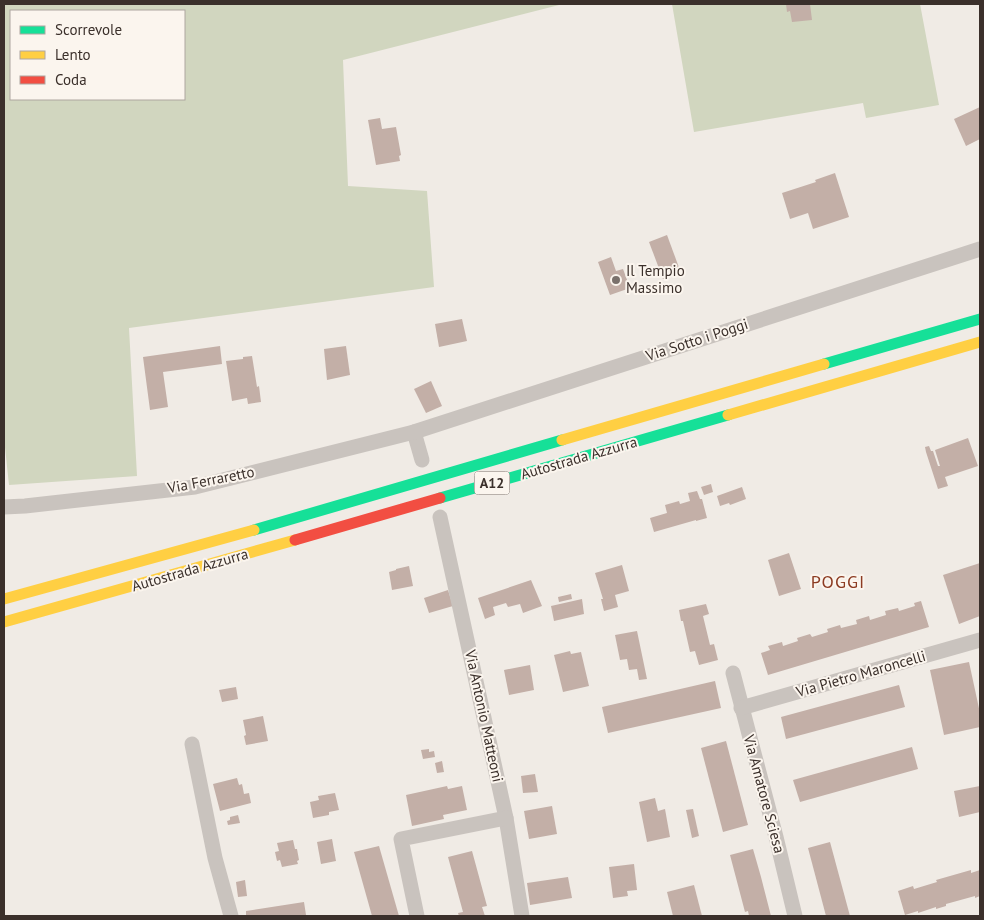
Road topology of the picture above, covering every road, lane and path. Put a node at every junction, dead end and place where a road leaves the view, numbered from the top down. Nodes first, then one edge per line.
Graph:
1 (980, 249) edge
2 (980, 319) edge
3 (980, 342) edge
4 (414, 432) junction
5 (422, 460) dead end
6 (4, 507) edge
7 (440, 517) dead end
8 (4, 598) edge
9 (4, 622) edge
10 (980, 640) edge
11 (733, 673) dead end
12 (741, 708) junction
13 (192, 744) dead end
14 (506, 818) junction
15 (230, 916) edge
16 (417, 916) edge
17 (522, 916) edge
18 (795, 916) edge

1 - 4 street, Via Sotto i Poggi
2 - 8 highway, Autostrada Azzurra / A12
3 - 9 highway, Autostrada Azzurra / A12
4 - 5 street
4 - 6 street, Via Ferraretto
7 - 14 street, Via Antonio Matteoni
10 - 12 street, Via Pietro Maroncelli
11 - 12 street, Via Amatore Sciesa
12 - 18 street, Via Amatore Sciesa
13 - 15 street
14 - 16 street
14 - 17 street, Via Antonio Matteoni

